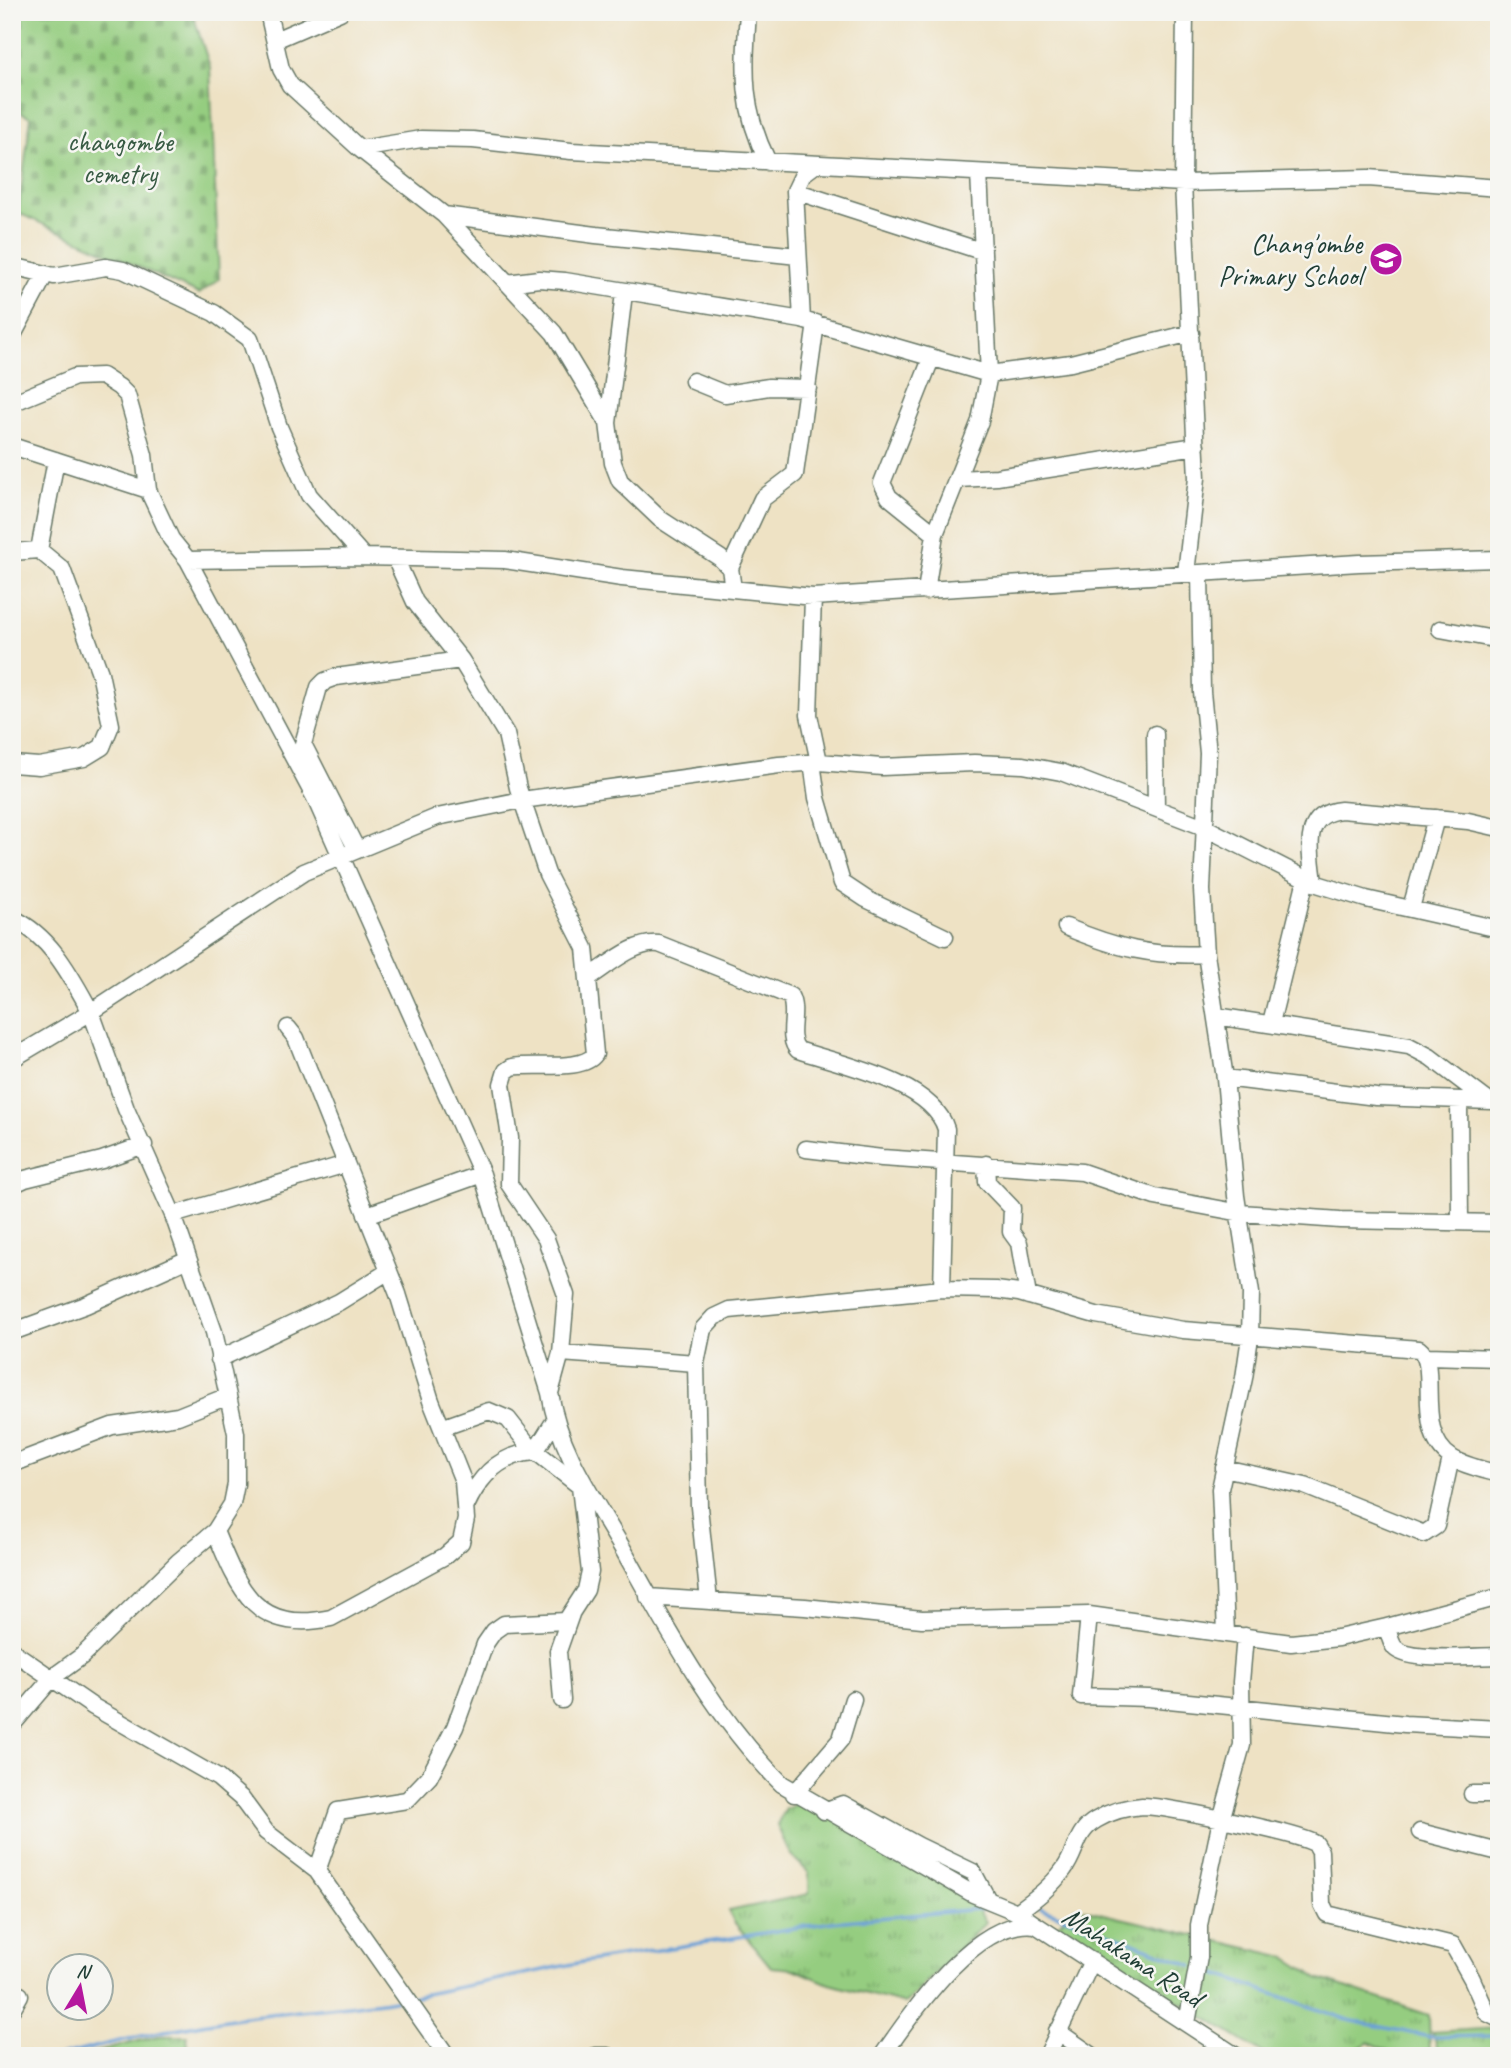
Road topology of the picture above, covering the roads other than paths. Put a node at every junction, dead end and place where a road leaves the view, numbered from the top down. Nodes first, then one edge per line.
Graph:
1 (268, 12) edge
2 (340, 12) edge
3 (748, 12) edge
4 (1185, 12) edge
5 (275, 40) junction
6 (360, 149) junction
7 (768, 162) junction
8 (815, 165) junction
9 (979, 173) junction
10 (1183, 183) junction
11 (1499, 188) edge
12 (795, 191) junction
13 (444, 215) junction
14 (982, 251) junction
15 (799, 256) junction
16 (12, 266) edge
17 (45, 275) junction
18 (507, 284) junction
19 (624, 293) junction
20 (809, 321) junction
21 (1191, 333) junction
22 (12, 337) edge
23 (931, 359) junction
24 (989, 374) junction
25 (693, 382) dead end
26 (807, 388) junction
27 (12, 404) edge
28 (608, 423) junction
29 (12, 446) edge
30 (1195, 446) junction
31 (56, 460) junction
32 (958, 479) junction
33 (148, 490) junction
34 (935, 534) junction
35 (39, 550) junction
36 (12, 552) edge
37 (364, 557) junction
38 (395, 558) junction
39 (1499, 559) edge
40 (188, 560) junction
41 (730, 568) junction
42 (1193, 573) junction
43 (733, 589) junction
44 (926, 591) junction
45 (813, 597) junction
46 (1440, 629) dead end
47 (1499, 640) edge
48 (461, 660) junction
49 (1155, 734) dead end
50 (815, 762) junction
51 (12, 764) edge
52 (522, 800) junction
53 (1156, 808) junction
54 (1436, 818) junction
55 (1204, 827) junction
56 (1499, 828) edge
57 (350, 853) junction
58 (1310, 881) junction
59 (1411, 908) junction
60 (12, 918) edge
61 (1066, 927) dead end
62 (1499, 929) edge
63 (945, 937) dead end
64 (1206, 954) junction
65 (588, 978) junction
66 (91, 1012) junction
67 (1216, 1016) junction
68 (1271, 1023) junction
69 (288, 1028) dead end
70 (12, 1059) edge
71 (1225, 1078) junction
72 (1459, 1101) junction
73 (1493, 1101) edge
74 (144, 1145) junction
75 (806, 1149) dead end
76 (946, 1162) junction
77 (346, 1164) junction
78 (986, 1164) junction
79 (482, 1174) junction
80 (12, 1185) edge
81 (1241, 1213) junction
82 (173, 1215) junction
83 (367, 1215) junction
84 (1460, 1221) junction
85 (1499, 1223) edge
86 (188, 1259) junction
87 (389, 1270) junction
88 (942, 1289) junction
89 (1028, 1296) junction
90 (12, 1332) edge
91 (1250, 1337) junction
92 (561, 1353) junction
93 (1427, 1356) junction
94 (1499, 1357) edge
95 (219, 1359) junction
96 (695, 1363) junction
97 (550, 1393) junction
98 (228, 1396) junction
99 (555, 1420) junction
100 (444, 1427) junction
101 (535, 1452) junction
102 (1451, 1458) junction
103 (12, 1464) edge
104 (1223, 1468) junction
105 (1499, 1474) edge
106 (580, 1486) junction
107 (595, 1499) junction
108 (466, 1508) junction
109 (215, 1531) junction
110 (648, 1597) junction
111 (1499, 1597) edge
112 (709, 1601) junction
113 (573, 1608) junction
114 (1089, 1615) junction
115 (1387, 1627) junction
116 (1226, 1633) junction
117 (1245, 1636) junction
118 (12, 1651) edge
119 (1499, 1656) edge
120 (53, 1676) junction
121 (853, 1699) dead end
122 (562, 1700) dead end
123 (1241, 1709) junction
124 (12, 1725) edge
125 (1499, 1729) edge
126 (794, 1794) junction
127 (1472, 1794) dead end
128 (1499, 1794) edge
129 (1221, 1820) junction
130 (1420, 1832) dead end
131 (1498, 1850) edge
132 (317, 1871) junction
133 (1017, 1912) junction
134 (1036, 1925) junction
135 (1092, 1961) junction
136 (1499, 2019) edge
137 (1187, 2023) junction
138 (1057, 2031) junction
139 (447, 2056) edge
140 (595, 2056) edge
141 (608, 2056) edge
142 (882, 2056) edge
143 (1048, 2056) edge
144 (1093, 2056) edge
145 (1236, 2056) edge

1 - 5 street
2 - 5 street
3 - 7 street
4 - 10 street
5 - 6 street
6 - 7 street
6 - 13 street
7 - 8 street
8 - 9 street
8 - 12 street
9 - 10 street
9 - 14 street
10 - 11 street
10 - 21 street
12 - 14 street
12 - 15 street
13 - 15 street
13 - 18 street
14 - 24 street
15 - 20 street
16 - 17 street
17 - 22 street
17 - 37 street
18 - 19 street
18 - 28 street
19 - 20 street
19 - 28 street
20 - 23 street
20 - 26 street
21 - 24 street
21 - 30 street
23 - 24 street
23 - 34 street
24 - 32 street
25 - 26 street
26 - 41 street
27 - 33 street
28 - 41 street
29 - 31 street
30 - 32 street
30 - 42 street
31 - 33 street
31 - 35 street
32 - 34 street
33 - 40 street
34 - 44 street
35 - 36 street
35 - 51 street
37 - 38 street
37 - 40 street
38 - 43 street
38 - 48 street
39 - 42 street
40 - 57 street
41 - 43 street
42 - 44 street
42 - 55 street
43 - 45 street
44 - 45 street
45 - 50 street
46 - 47 street
48 - 52 street
48 - 57 street
49 - 53 street
50 - 52 street
50 - 53 street
50 - 63 street
52 - 57 street
52 - 65 street
53 - 55 street
54 - 56 street
54 - 58 street
54 - 59 street
55 - 58 street
55 - 64 street
57 - 66 street
57 - 79 street
58 - 59 street
58 - 68 street
59 - 62 street
60 - 66 street
61 - 64 street
64 - 67 street
65 - 76 street
65 - 92 street
66 - 70 street
66 - 74 street
67 - 68 street
67 - 71 street
68 - 73 street
69 - 77 street
71 - 72 street
71 - 81 street
72 - 73 street
72 - 84 street
74 - 80 street
74 - 82 street
75 - 76 street
76 - 78 street
76 - 88 street
77 - 82 street
77 - 83 street
78 - 81 street
78 - 89 street
79 - 83 street
79 - 97 street
81 - 84 street
81 - 91 street
82 - 86 street
83 - 87 street
84 - 85 street
86 - 90 street
86 - 95 street
87 - 95 street
87 - 100 street
88 - 89 street
88 - 96 street
89 - 91 street
91 - 93 street
91 - 104 street
92 - 96 street
92 - 97 street
93 - 94 street
93 - 102 street
95 - 98 street
96 - 112 street
97 - 99 street
98 - 103 street
98 - 109 street
99 - 101 street
99 - 107 street
100 - 101 street
100 - 108 street
101 - 106 street
101 - 108 street
102 - 104 street
102 - 105 street
104 - 116 street
106 - 107 street
106 - 113 street
107 - 110 street
108 - 109 street
109 - 120 street
110 - 112 street
110 - 126 street
111 - 115 street
112 - 114 street
113 - 122 street
113 - 132 street
114 - 116 street
114 - 123 street
115 - 117 street
115 - 119 street
116 - 117 street
117 - 123 street
118 - 120 street
120 - 124 street
120 - 132 street
121 - 126 street
123 - 125 street
123 - 129 street
126 - 133 street
127 - 128 street
129 - 133 street
129 - 136 street
129 - 137 street
130 - 131 street
132 - 139 street
133 - 134 street
134 - 135 street, Mahakama Road
134 - 142 street, Mahakama Road
135 - 137 street, Mahakama Road
135 - 138 street
137 - 145 street, Mahakama Road
138 - 143 street
138 - 144 street
140 - 141 street

